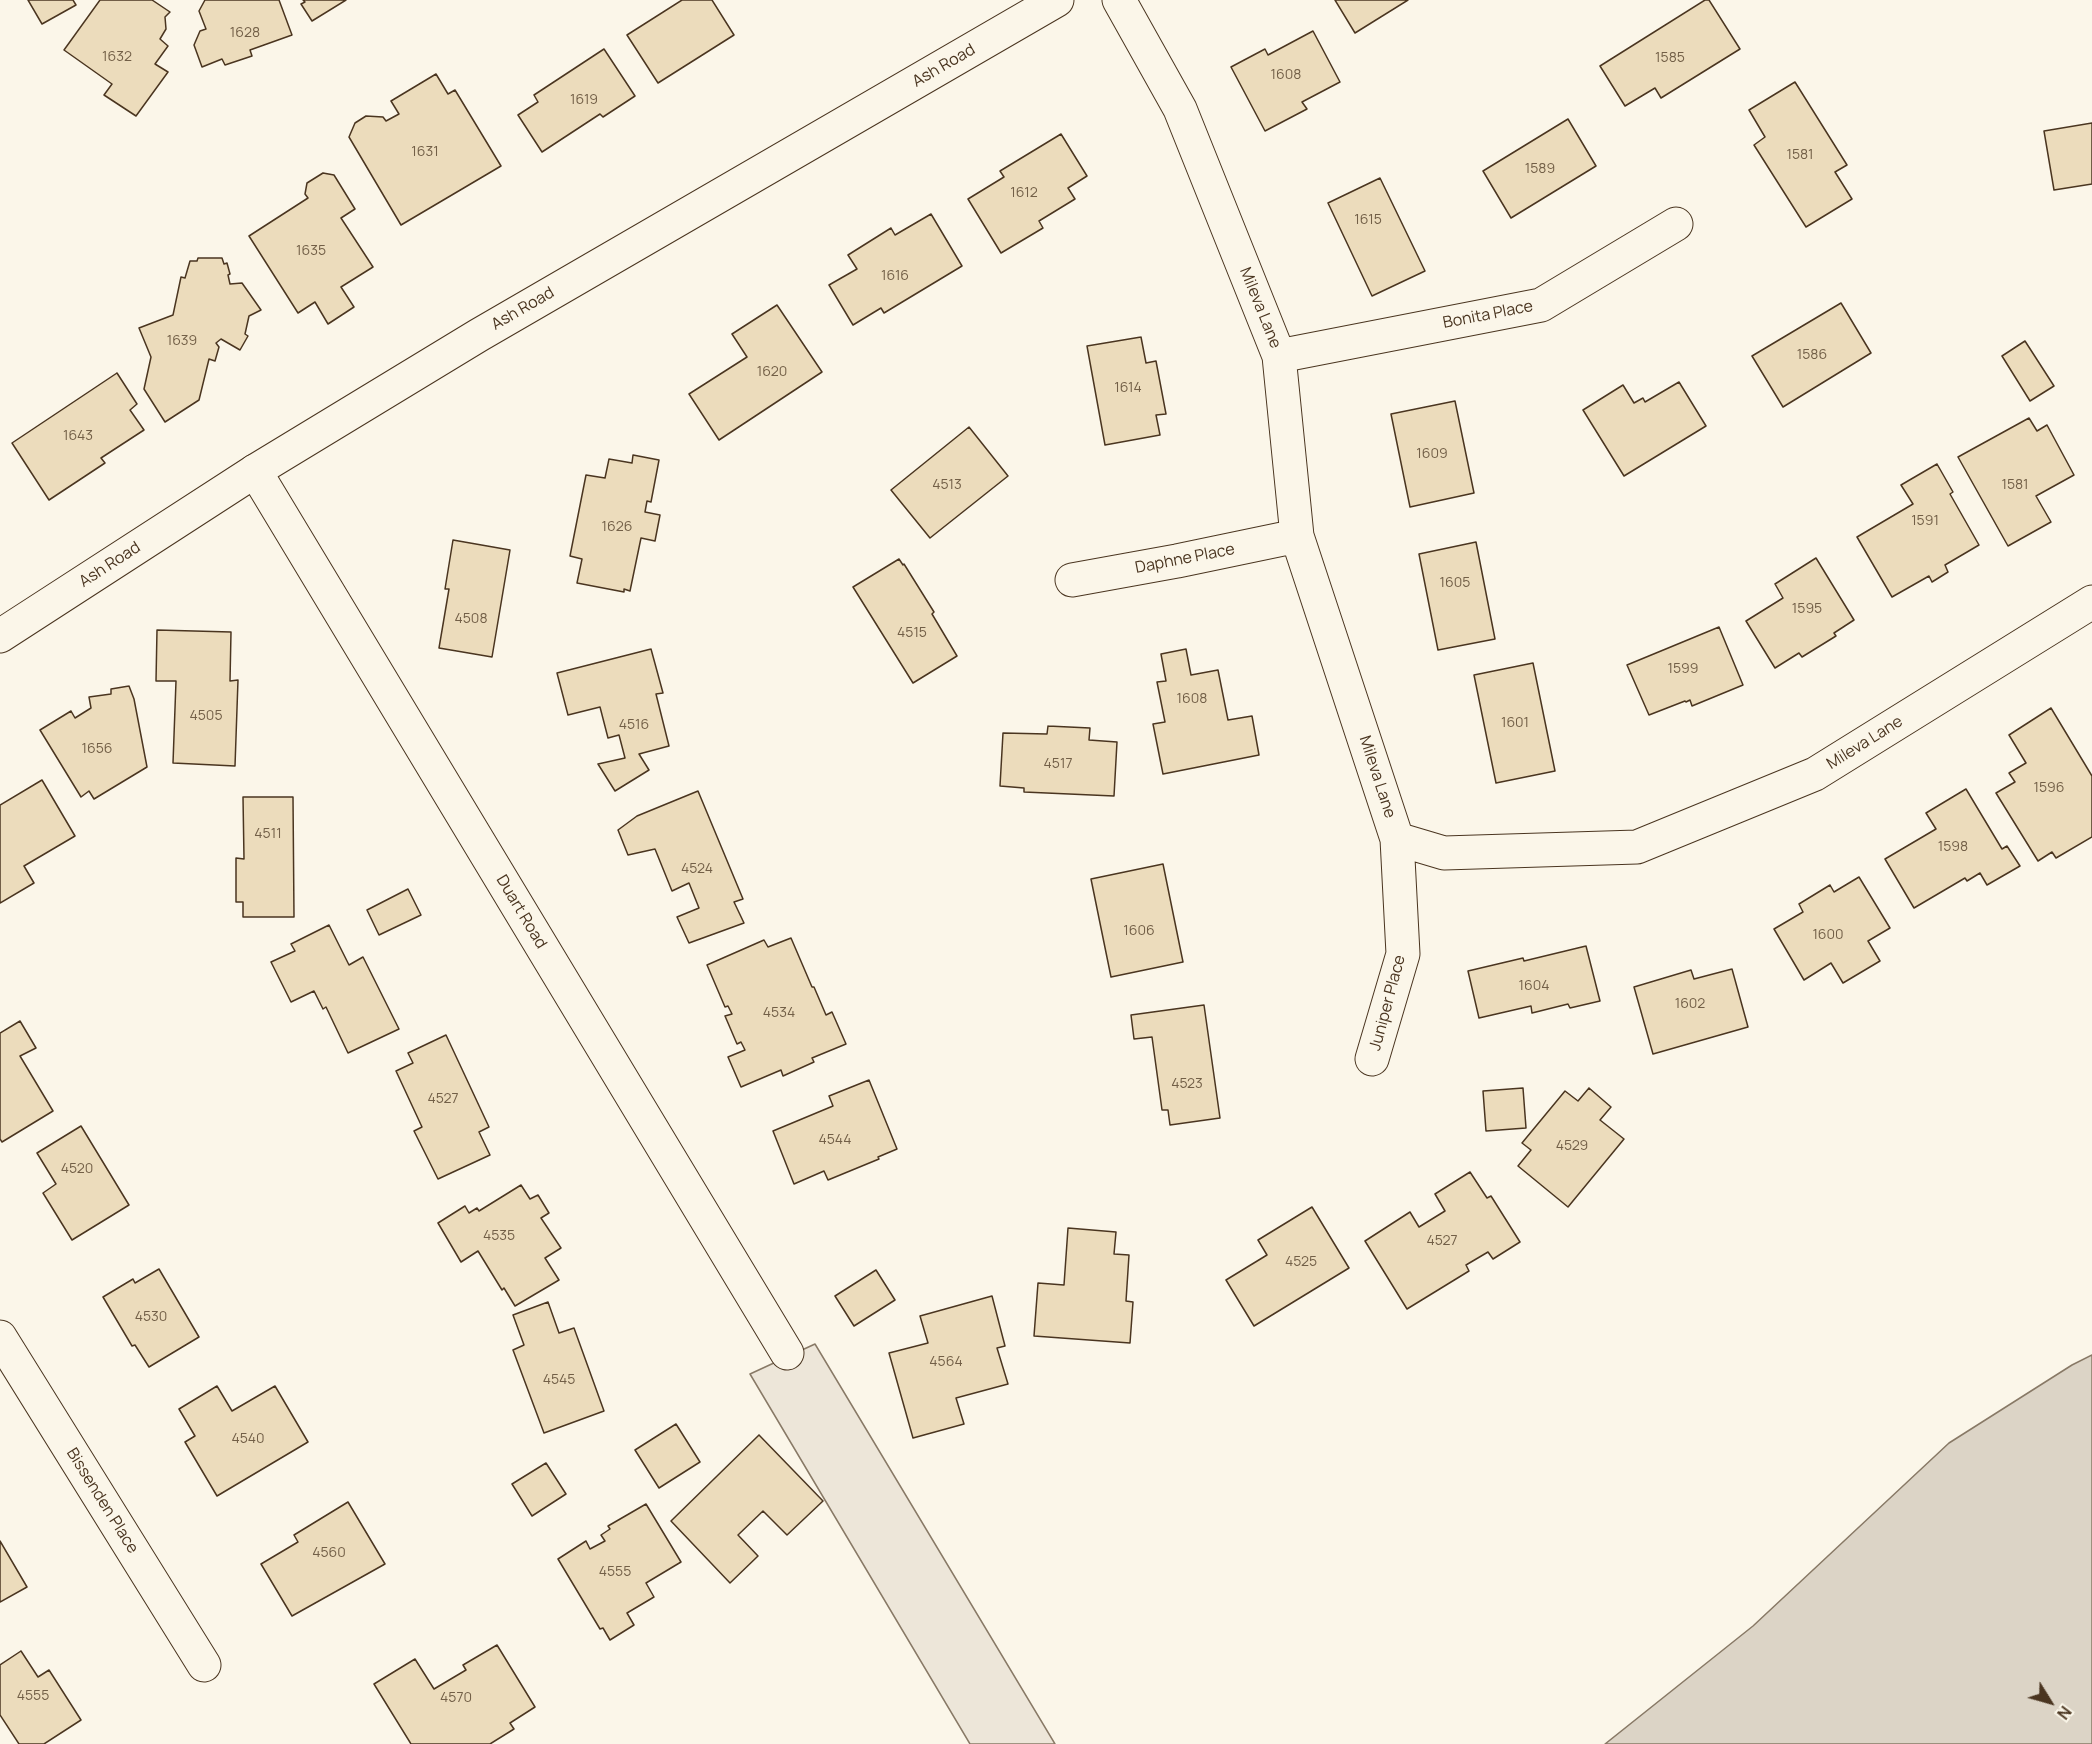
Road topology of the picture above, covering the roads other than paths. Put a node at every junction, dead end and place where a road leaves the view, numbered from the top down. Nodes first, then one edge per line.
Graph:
1 (1057, 0) edge
2 (1119, 0) edge
3 (1676, 224) dead end
4 (1279, 356) junction
5 (255, 471) junction
6 (1297, 536) junction
7 (1072, 580) dead end
8 (2092, 602) edge
9 (0, 636) edge
10 (1397, 839) junction
11 (1372, 1059) dead end
12 (0, 1337) edge
13 (787, 1353) dead end
14 (204, 1665) dead end

1 - 5 street, Ash Road
2 - 4 street, Mileva Lane
3 - 4 street, Bonita Place
4 - 6 street, Mileva Lane
5 - 9 street, Ash Road
5 - 13 street, Duart Road
6 - 7 street, Daphne Place
6 - 10 street, Mileva Lane
8 - 10 street, Mileva Lane
10 - 11 street, Juniper Place
12 - 14 street, Bissenden Place

